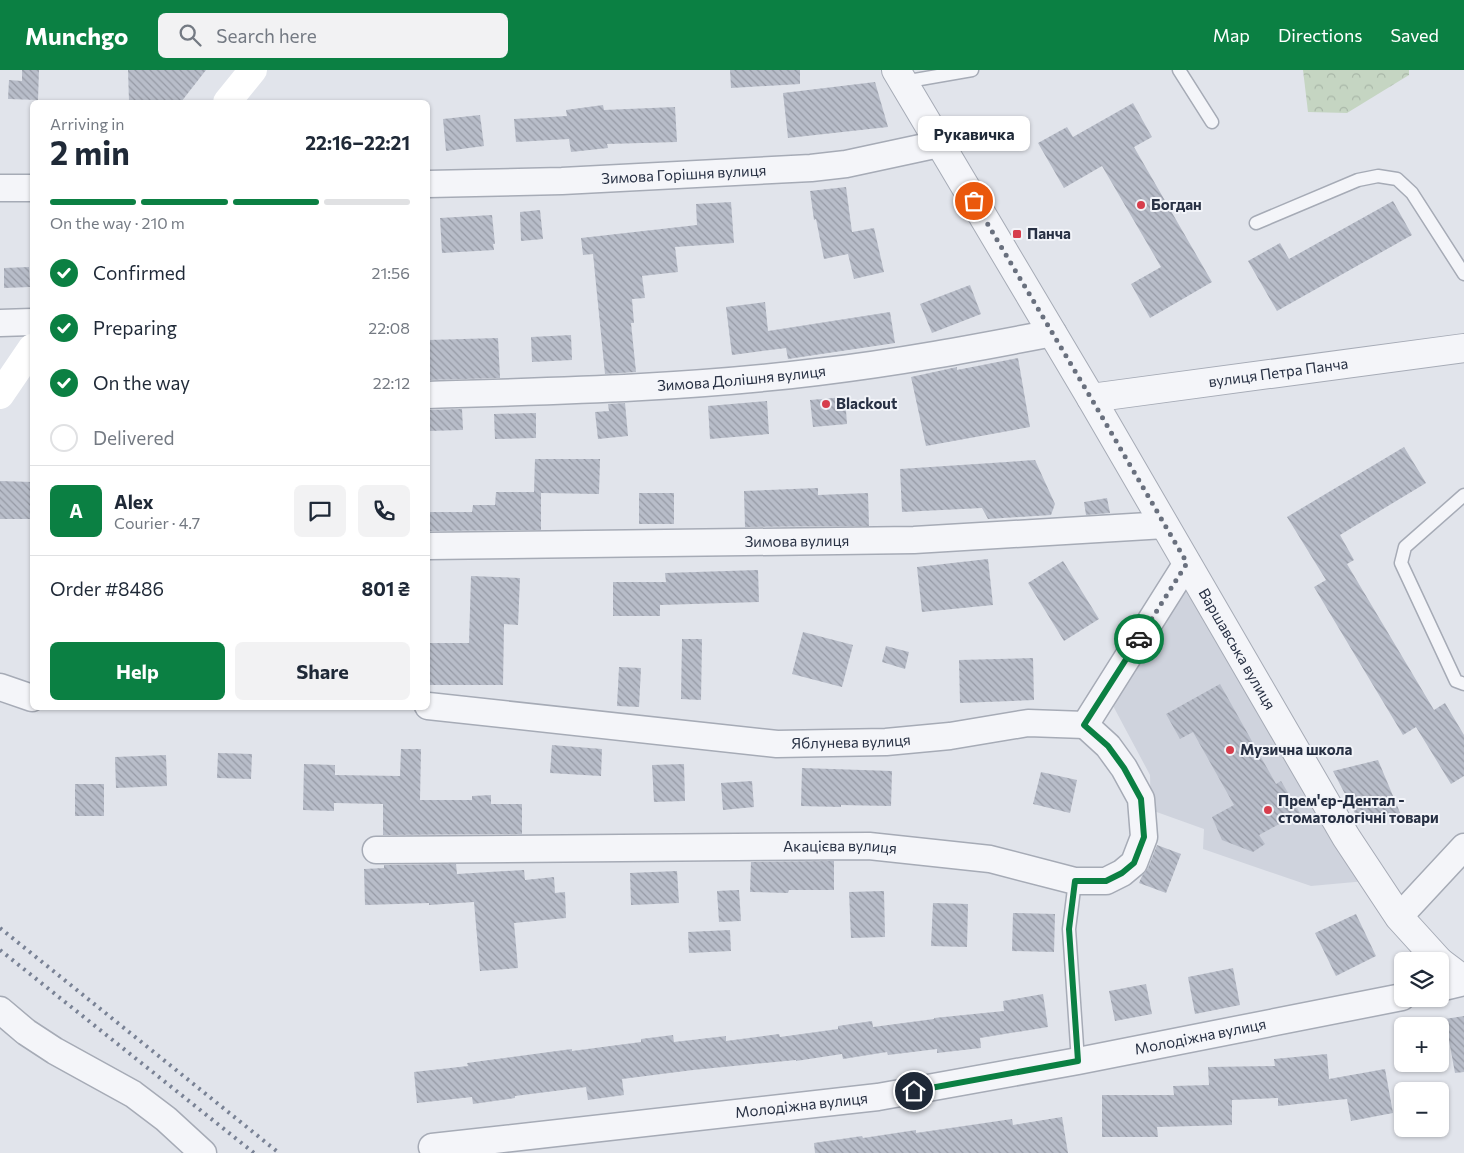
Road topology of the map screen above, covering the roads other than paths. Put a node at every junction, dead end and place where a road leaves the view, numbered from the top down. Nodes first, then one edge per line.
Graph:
1 (253, 70) edge
2 (972, 70) edge
3 (1179, 70) edge
4 (899, 76) edge
5 (229, 100) edge
6 (1212, 122) dead end
7 (939, 144) junction
8 (430, 184) edge
9 (0, 188) edge
10 (30, 188) edge
11 (1256, 223) dead end
12 (1464, 274) edge
13 (30, 322) edge
14 (0, 323) edge
15 (1053, 333) junction
16 (1464, 348) edge
17 (30, 351) edge
18 (0, 395) edge
19 (430, 395) edge
20 (1091, 398) junction
21 (1464, 495) edge
22 (1165, 525) junction
23 (430, 546) edge
24 (1187, 563) junction
25 (1464, 684) edge
26 (0, 687) edge
27 (30, 697) edge
28 (430, 706) edge
29 (1084, 725) junction
30 (1464, 847) edge
31 (376, 850) dead end
32 (1075, 881) junction
33 (1399, 917) junction
34 (1431, 952) edge
35 (1449, 969) edge
36 (1464, 981) edge
37 (1449, 985) edge
38 (1394, 1000) edge
39 (0, 1010) edge
40 (1078, 1061) junction
41 (434, 1150) edge
42 (203, 1153) edge

1 - 5 main road
2 - 4 lane
3 - 6 lane
4 - 7 street, Варшавська вулиця
7 - 8 street, Зимова Горішня вулиця
7 - 15 street, Варшавська вулиця
9 - 10 street
11 - 12 lane
13 - 14 street
15 - 19 street, Зимова Долішня вулиця
15 - 20 street, Варшавська вулиця
16 - 20 street, вулиця Петра Панча
17 - 18 main road
20 - 22 street, Варшавська вулиця
21 - 25 lane
22 - 23 street, Зимова вулиця
22 - 24 street, Варшавська вулиця
24 - 29 street
24 - 33 street, Варшавська вулиця
26 - 27 street
28 - 29 street, Яблунева вулиця
29 - 32 street, Акацієва вулиця
30 - 33 street
31 - 32 street, Акацієва вулиця
32 - 40 lane
33 - 34 street, Варшавська вулиця
35 - 36 street, Варшавська вулиця
36 - 37 street
38 - 40 street, Молодіжна вулиця
39 - 42 street
40 - 41 street, Молодіжна вулиця

